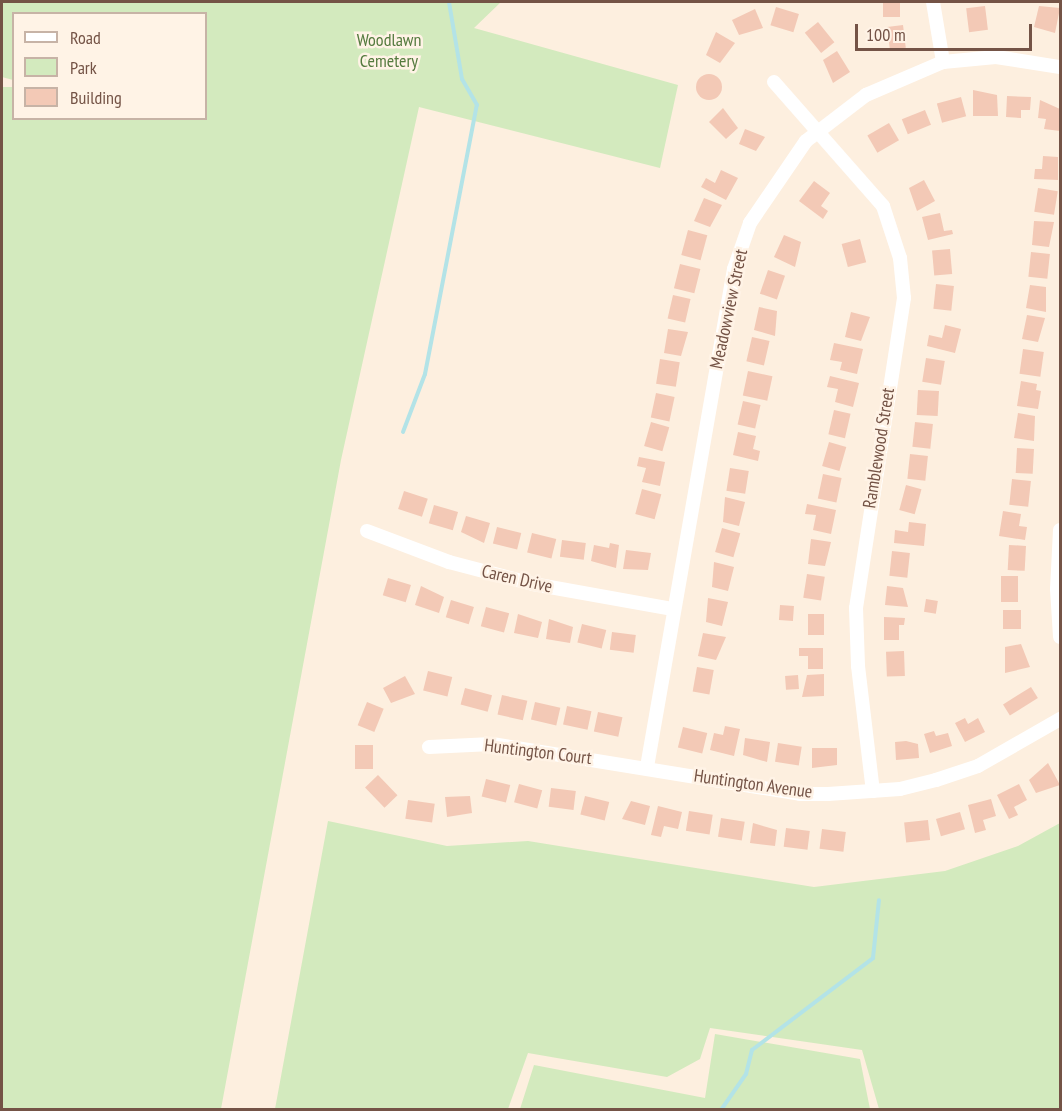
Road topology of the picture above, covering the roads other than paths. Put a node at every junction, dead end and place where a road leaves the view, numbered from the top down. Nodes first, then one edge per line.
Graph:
1 (933, 2) edge
2 (943, 62) junction
3 (1060, 67) edge
4 (774, 82) dead end
5 (820, 131) junction
6 (1060, 530) edge
7 (367, 531) dead end
8 (672, 609) junction
9 (1060, 637) edge
10 (1060, 719) edge
11 (429, 747) dead end
12 (647, 767) junction
13 (873, 791) junction

1 - 2 street
2 - 3 street, Meadowview Street
2 - 5 street, Meadowview Street
4 - 5 street, Ramblewood Street
5 - 8 street, Meadowview Street
5 - 13 street, Ramblewood Street
6 - 9 street
7 - 8 street, Caren Drive
8 - 12 street, Meadowview Street
10 - 13 street, Huntington Avenue
11 - 12 street, Huntington Court
12 - 13 street, Huntington Avenue

